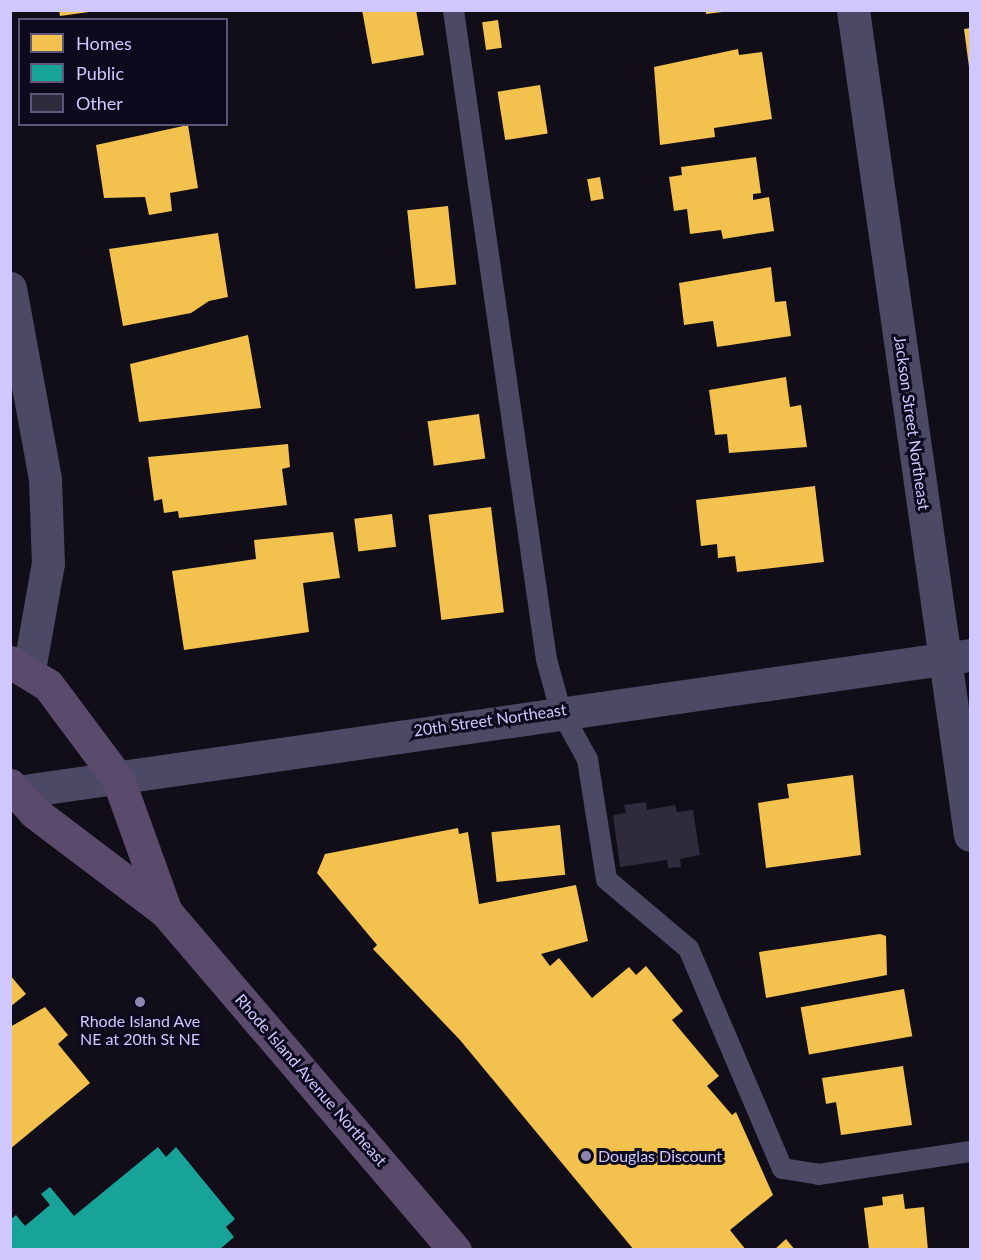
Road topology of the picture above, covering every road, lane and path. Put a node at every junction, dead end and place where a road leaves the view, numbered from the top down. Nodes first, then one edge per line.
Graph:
1 (453, 10) edge
2 (853, 10) edge
3 (10, 288) edge
4 (957, 656) edge
5 (20, 666) edge
6 (560, 710) junction
7 (118, 779) junction
8 (12, 790) edge
9 (970, 835) edge
10 (166, 912) junction
11 (970, 1151) edge
12 (455, 1250) edge

1 - 6 lane
2 - 4 street, Jackson Street Northeast
3 - 5 street
4 - 6 street, 20th Street Northeast
4 - 9 street, Jackson Street Northeast
5 - 7 main road, Rhode Island Avenue Northeast
6 - 7 street, 20th Street Northeast
6 - 11 lane
7 - 8 street, 20th Street Northeast
7 - 10 main road, Rhode Island Avenue Northeast
8 - 10 main road, Rhode Island Avenue Northeast
10 - 12 main road, Rhode Island Avenue Northeast

